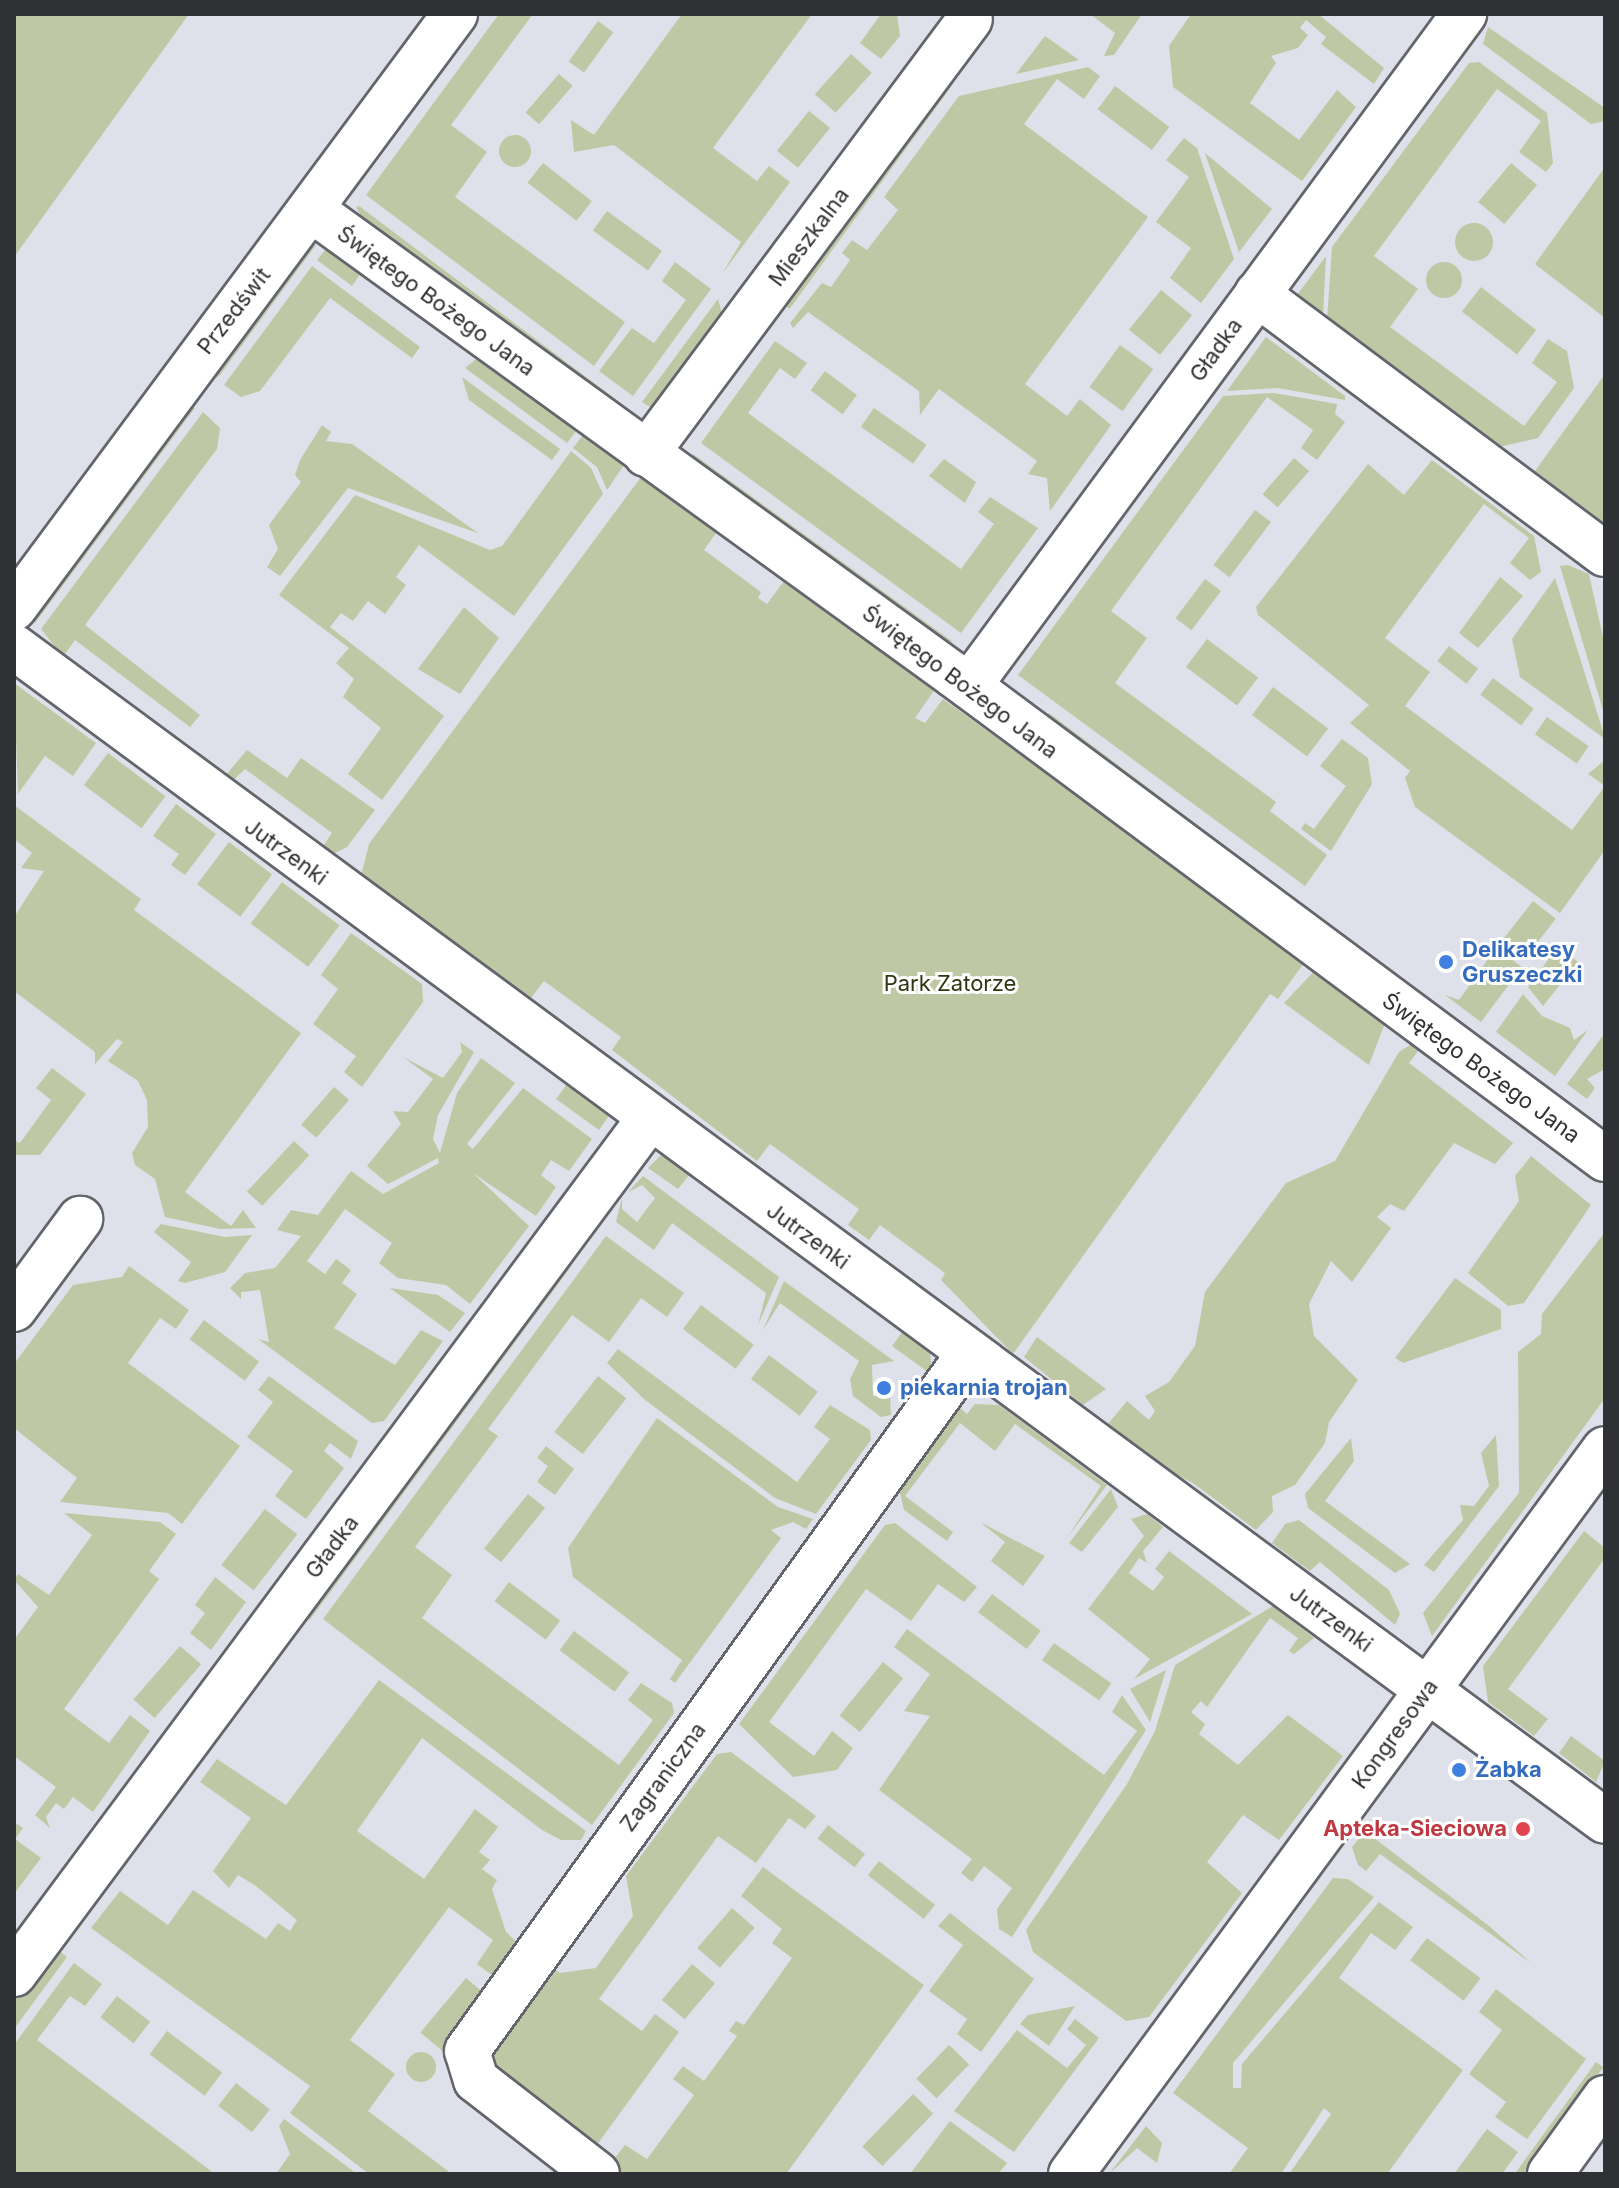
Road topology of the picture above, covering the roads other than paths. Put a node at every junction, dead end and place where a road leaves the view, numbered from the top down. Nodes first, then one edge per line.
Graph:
1 (455, 14) edge
2 (1464, 14) edge
3 (970, 19) dead end
4 (312, 210) junction
5 (1257, 294) junction
6 (646, 454) junction
7 (1605, 554) edge
8 (14, 608) edge
9 (14, 647) edge
10 (969, 686) junction
11 (649, 1119) junction
12 (1605, 1159) edge
13 (80, 1219) dead end
14 (14, 1309) edge
15 (969, 1354) junction
16 (1605, 1449) edge
17 (1427, 1690) junction
18 (1605, 1821) edge
19 (14, 1974) edge
20 (1605, 2098) edge
21 (597, 2174) edge
22 (1071, 2174) edge
23 (1550, 2174) edge

1 - 4 street, Przedświt
2 - 5 street, Gładka
3 - 6 street, Mieszkalna
4 - 6 street, Świętego Bożego Jana
4 - 8 street, Przedświt
5 - 7 street
5 - 10 street, Gładka
6 - 10 street, Świętego Bożego Jana
9 - 11 street, Jutrzenki
10 - 12 street, Świętego Bożego Jana
11 - 15 street, Jutrzenki
11 - 19 street, Gładka
13 - 14 street
15 - 17 street, Jutrzenki
15 - 21 street, Zagraniczna
16 - 17 street, Kongresowa
17 - 18 street, Jutrzenki
17 - 22 street, Kongresowa
20 - 23 street

